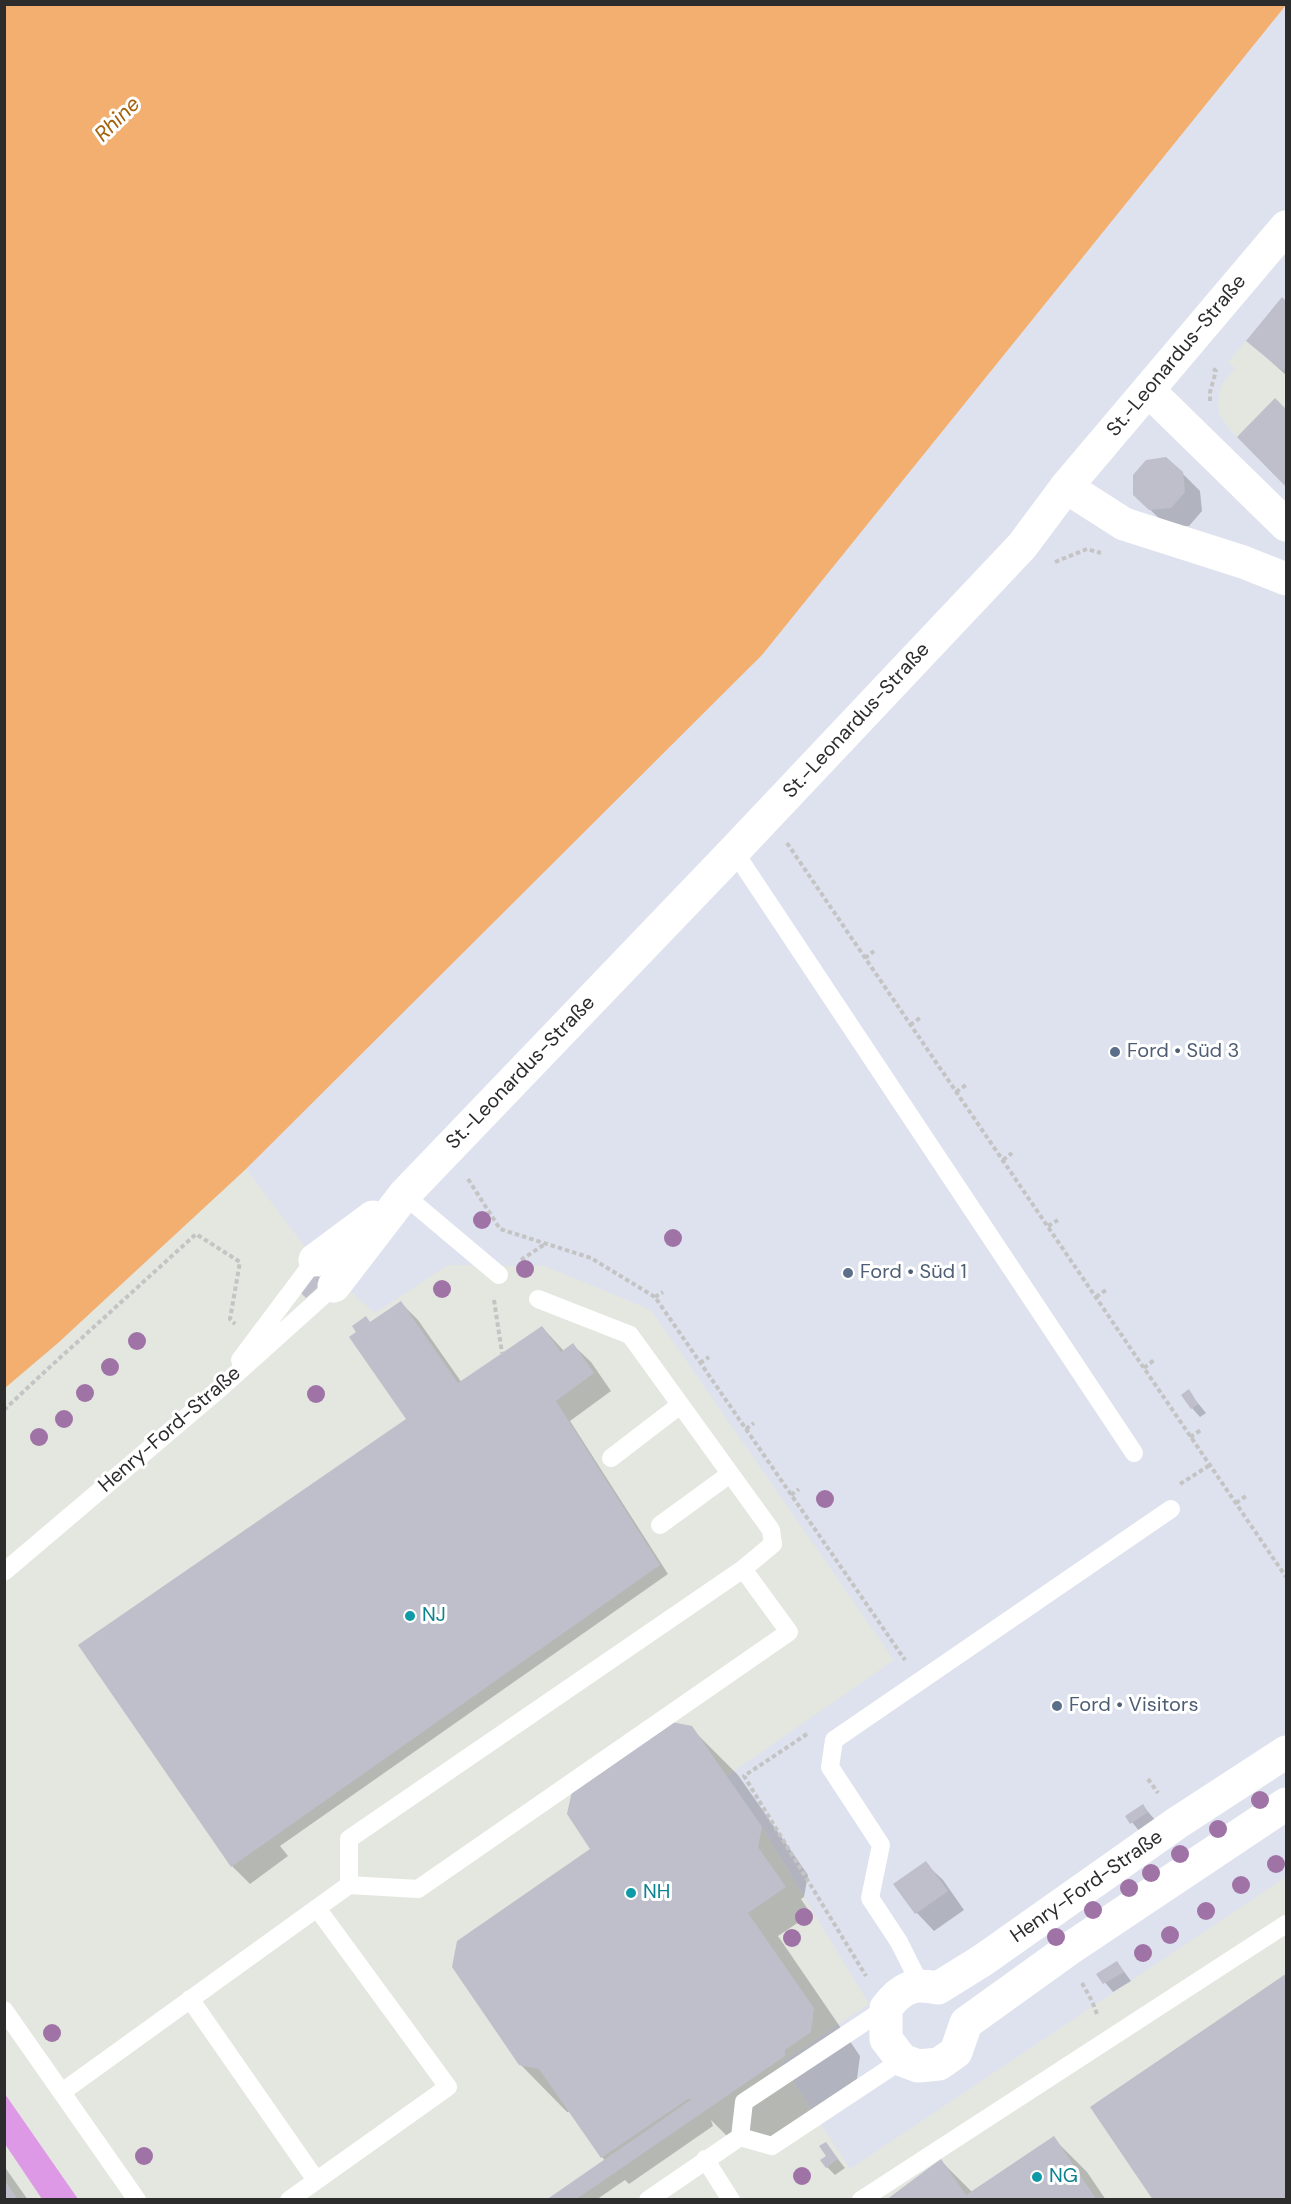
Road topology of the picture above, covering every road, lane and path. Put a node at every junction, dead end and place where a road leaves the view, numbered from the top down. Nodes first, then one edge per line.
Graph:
1 (1287, 227) edge
2 (1149, 391) junction
3 (1066, 487) junction
4 (1287, 525) edge
5 (1287, 579) edge
6 (768, 816) junction
7 (734, 851) junction
8 (874, 951) dead end
9 (865, 958) junction
10 (920, 1018) dead end
11 (910, 1025) junction
12 (966, 1085) dead end
13 (956, 1092) junction
14 (1012, 1153) dead end
15 (1003, 1160) junction
16 (404, 1195) junction
17 (1058, 1220) dead end
18 (1048, 1226) junction
19 (315, 1260) joint
20 (499, 1275) dead end
21 (334, 1286) joint
22 (1106, 1290) dead end
23 (663, 1292) dead end
24 (655, 1297) dead end
25 (1096, 1297) junction
26 (538, 1299) dead end
27 (253, 1342) junction
28 (709, 1357) dead end
29 (1154, 1360) dead end
30 (700, 1363) dead end
31 (1144, 1368) junction
32 (216, 1392) junction
33 (680, 1405) junction
34 (4, 1410) edge
35 (754, 1423) dead end
36 (746, 1429) dead end
37 (1201, 1430) dead end
38 (1190, 1437) junction
39 (1134, 1453) dead end
40 (611, 1458) dead end
41 (730, 1474) junction
42 (799, 1489) dead end
43 (791, 1495) dead end
44 (1246, 1496) dead end
45 (1236, 1503) junction
46 (1171, 1509) dead end
47 (660, 1525) dead end
48 (743, 1569) junction
49 (4, 1572) edge
50 (1286, 1574) edge
51 (1287, 1752) edge
52 (1287, 1804) edge
53 (348, 1885) junction
54 (317, 1908) junction
55 (1287, 1924) edge
56 (1069, 1949) junction
57 (929, 1986) junction
58 (190, 1999) junction
59 (886, 2008) junction
60 (4, 2010) edge
61 (1106, 2041) junction
62 (902, 2060) junction
63 (62, 2092) junction
64 (740, 2137) junction
65 (705, 2159) junction
66 (316, 2180) junction
67 (137, 2199) edge
68 (289, 2199) edge
69 (648, 2199) edge
70 (731, 2199) edge
71 (861, 2199) edge

1 - 2 street, St.-Leonardus-Straße
2 - 3 street, St.-Leonardus-Straße
2 - 4 street
3 - 5 street
3 - 6 street, St.-Leonardus-Straße
6 - 7 street, St.-Leonardus-Straße
6 - 9 path
7 - 16 street, St.-Leonardus-Straße
7 - 39 lane
8 - 9 path
9 - 11 path
10 - 11 path
11 - 13 path
12 - 13 path
13 - 15 path
14 - 15 path
15 - 18 path
16 - 19 street, St.-Leonardus-Straße
16 - 20 lane
16 - 21 street, St.-Leonardus-Straße
17 - 18 path
18 - 25 path
19 - 27 lane
21 - 32 lane, Henry-Ford-Straße
22 - 25 path
23 - 24 path
25 - 31 path
26 - 33 lane
27 - 32 lane
27 - 34 path
28 - 30 path
29 - 31 path
31 - 38 path
32 - 49 lane, Henry-Ford-Straße
33 - 40 lane
33 - 41 lane
35 - 36 path
37 - 38 path
38 - 45 path
41 - 47 lane
41 - 48 lane
42 - 43 path
44 - 45 path
45 - 50 path
46 - 57 lane
48 - 53 lane
48 - 53 lane
51 - 57 street, Henry-Ford-Straße
52 - 56 street, Henry-Ford-Straße
53 - 54 lane
54 - 58 lane
54 - 66 lane
55 - 61 lane
56 - 61 path
56 - 62 street, Henry-Ford-Straße
57 - 59 street, Henry-Ford-Straße
58 - 63 lane
58 - 66 lane
59 - 62 street
59 - 64 lane, Henry-Ford-Straße
60 - 63 lane
61 - 71 lane
62 - 64 lane
63 - 67 lane
64 - 65 lane
65 - 69 lane
65 - 70 lane
66 - 68 lane

